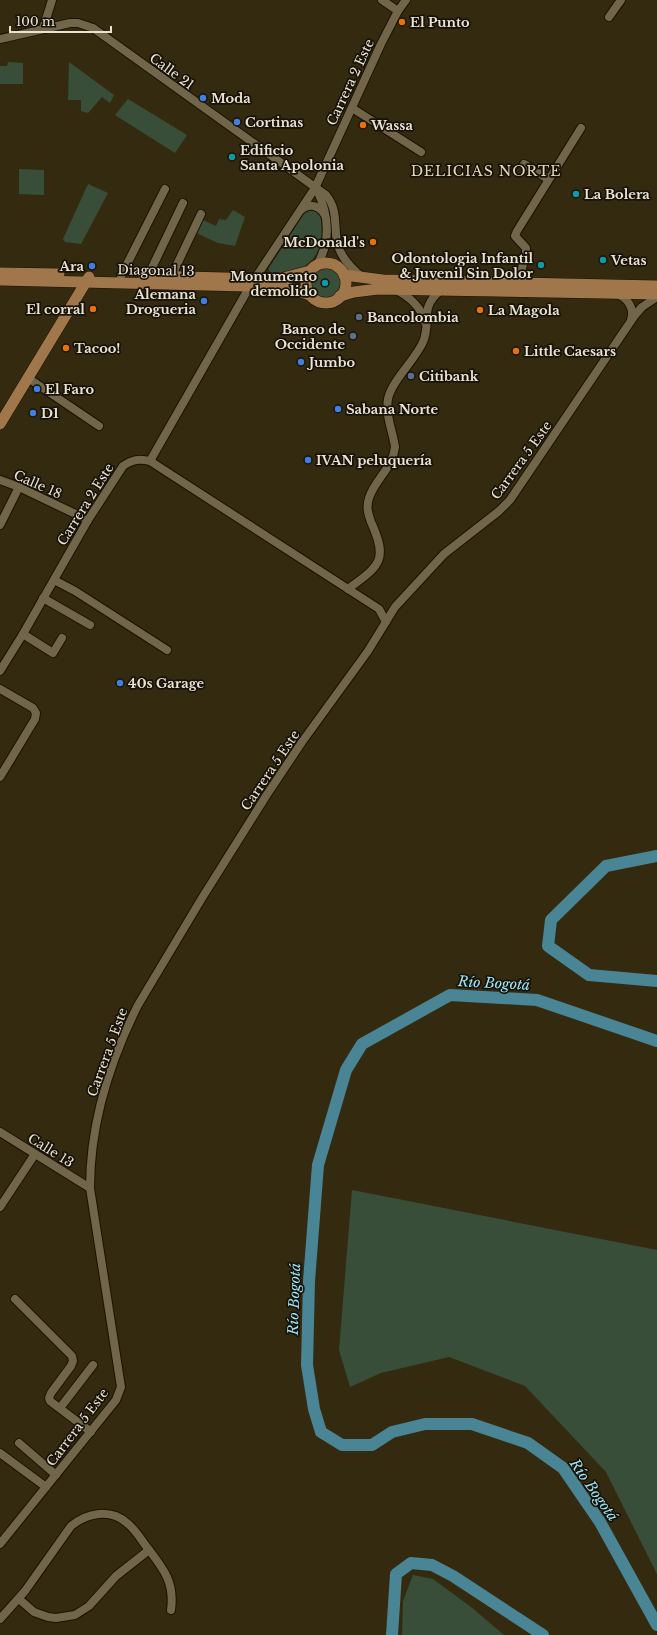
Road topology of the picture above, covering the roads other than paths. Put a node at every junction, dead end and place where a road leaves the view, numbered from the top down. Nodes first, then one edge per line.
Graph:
1 (52, 0) edge
2 (382, 0) edge
3 (406, 0) edge
4 (620, 0) edge
5 (398, 11) junction
6 (609, 17) dead end
7 (43, 29) junction
8 (0, 39) edge
9 (352, 108) junction
10 (581, 128) dead end
11 (421, 152) dead end
12 (524, 164) dead end
13 (548, 179) junction
14 (315, 188) junction
15 (165, 189) dead end
16 (183, 203) dead end
17 (300, 210) junction
18 (202, 214) dead end
19 (325, 216) junction
20 (314, 268) junction
21 (0, 273) edge
22 (344, 275) junction
23 (121, 276) junction
24 (148, 276) junction
25 (171, 277) junction
26 (364, 278) junction
27 (89, 279) junction
28 (0, 280) edge
29 (253, 282) junction
30 (518, 283) junction
31 (657, 286) edge
32 (392, 288) junction
33 (441, 290) junction
34 (613, 294) junction
35 (657, 294) edge
36 (310, 295) junction
37 (340, 296) junction
38 (657, 297) edge
39 (630, 323) junction
40 (425, 324) junction
41 (28, 378) junction
42 (0, 424) edge
43 (99, 426) dead end
44 (150, 461) junction
45 (0, 480) edge
46 (19, 487) junction
47 (88, 520) junction
48 (0, 525) edge
49 (54, 580) junction
50 (348, 589) junction
51 (43, 598) junction
52 (395, 607) junction
53 (379, 609) junction
54 (386, 622) junction
55 (90, 625) dead end
56 (23, 634) junction
57 (62, 638) dead end
58 (167, 650) dead end
59 (0, 671) edge
60 (0, 689) edge
61 (0, 777) edge
62 (0, 1132) edge
63 (35, 1154) junction
64 (90, 1188) junction
65 (0, 1207) edge
66 (15, 1299) dead end
67 (92, 1365) dead end
68 (60, 1408) junction
69 (90, 1432) junction
70 (19, 1444) dead end
71 (0, 1453) edge
72 (56, 1475) junction
73 (46, 1487) junction
74 (0, 1544) edge
75 (149, 1550) junction
76 (19, 1599) junction
77 (172, 1610) dead end
78 (0, 1620) edge

1 - 7 street
2 - 5 street
3 - 5 street, Carrera 2 Este
4 - 6 street
5 - 9 street, Carrera 2 Este
7 - 8 street, Calle 21
7 - 14 street, Calle 21
9 - 11 street
9 - 14 street, Carrera 2 Este
10 - 13 street
12 - 13 street
13 - 30 street
14 - 17 street, Carrera 2 Este
14 - 19 street
14 - 26 street, Calle 21
15 - 23 street
16 - 24 street
17 - 19 street
17 - 29 street, Carrera 2 Este
18 - 25 street
19 - 20 street
20 - 22 main road
20 - 29 main road, Diagonal 13
20 - 36 main road
21 - 27 main road, Diagonal 13
22 - 26 main road
22 - 37 main road
23 - 24 main road, Diagonal 13
23 - 27 main road, Diagonal 13
24 - 25 main road, Diagonal 13
25 - 29 main road, Diagonal 13
26 - 30 main road
27 - 28 main road, Diagonal 13
27 - 29 main road, Diagonal 13
27 - 41 main road
29 - 36 main road, Diagonal 13
29 - 44 street, Carrera 2 Este
30 - 31 main road
32 - 33 main road
32 - 37 main road
32 - 40 street
33 - 34 main road
33 - 40 street
34 - 35 main road
34 - 39 street
36 - 37 main road
38 - 39 street, Carrera 5 Este
39 - 52 street, Carrera 5 Este
40 - 50 street
41 - 42 main road
41 - 43 street
44 - 47 street, Carrera 2 Este
44 - 50 street
45 - 46 street, Calle 18
46 - 47 street, Calle 18
46 - 48 street
47 - 49 street, Carrera 2 Este
49 - 51 street, Carrera 2 Este
49 - 58 street
50 - 53 street
51 - 55 street
51 - 56 street, Carrera 2 Este
52 - 53 street
52 - 54 street, Carrera 5 Este
53 - 54 street
54 - 64 street, Carrera 5 Este
56 - 57 street
56 - 59 street, Carrera 2 Este
60 - 61 street
62 - 63 street, Calle 13
63 - 64 street, Calle 13
63 - 65 street
64 - 69 street, Carrera 5 Este
66 - 68 street
67 - 68 street
68 - 69 street
69 - 72 street, Carrera 5 Este
70 - 72 street
71 - 73 street
72 - 73 street, Carrera 5 Este
73 - 74 street, Carrera 5 Este
75 - 76 street
75 - 76 street
75 - 77 street
76 - 78 street

